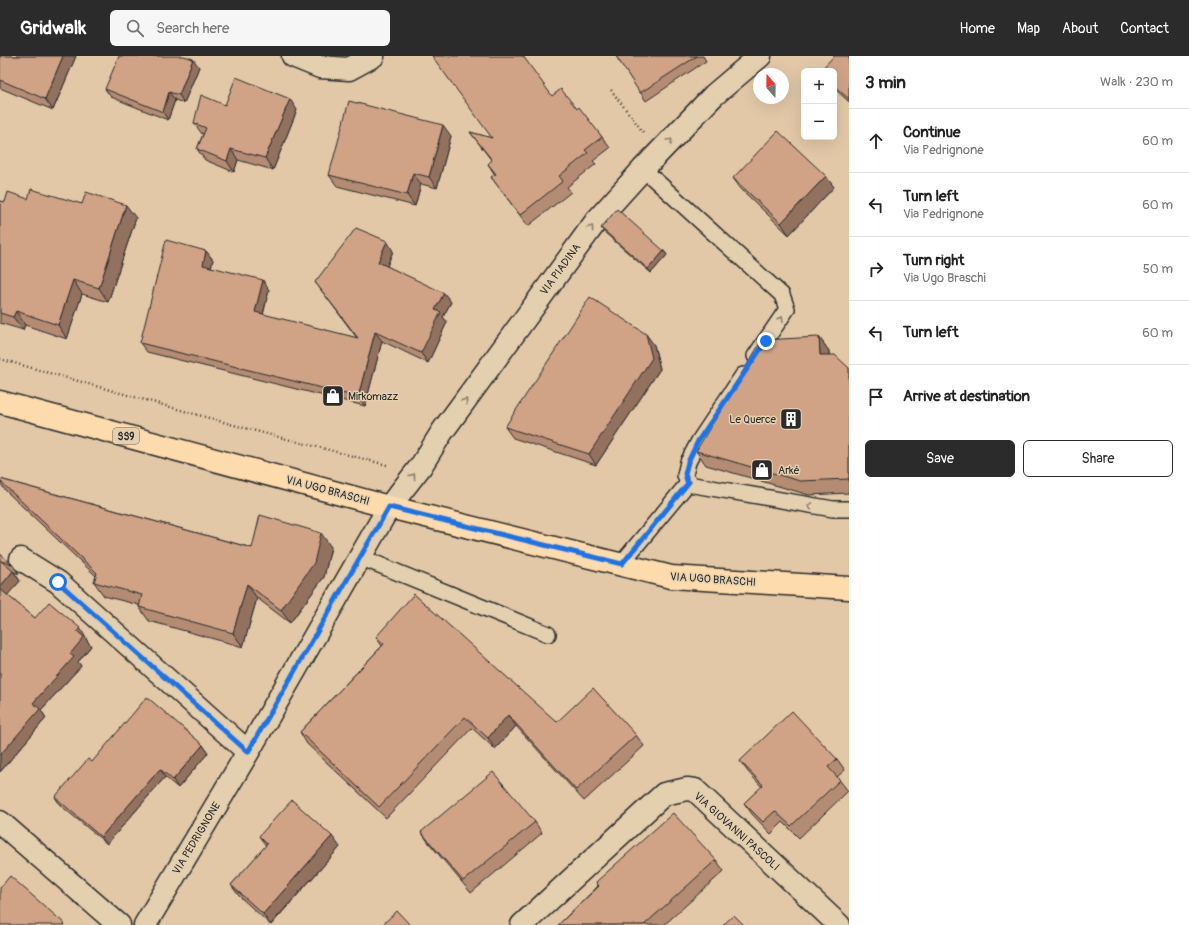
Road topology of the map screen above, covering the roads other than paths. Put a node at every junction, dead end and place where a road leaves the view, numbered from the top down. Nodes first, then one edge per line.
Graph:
1 (293, 56) edge
2 (373, 56) edge
3 (760, 56) edge
4 (643, 169) junction
5 (0, 402) edge
6 (689, 482) junction
7 (389, 507) junction
8 (849, 509) edge
9 (360, 557) junction
10 (21, 559) dead end
11 (622, 564) junction
12 (849, 588) edge
13 (548, 634) dead end
14 (248, 752) junction
15 (0, 822) edge
16 (119, 925) edge
17 (145, 925) edge
18 (522, 925) edge
19 (839, 925) edge

1 - 2 street
4 -> 3 street, VIA PIADINA
6 -> 4 lane
7 -> 4 street, VIA PIADINA
5 - 7 main road, VIA UGO BRASCHI / SS9
8 -> 6 lane
6 - 11 lane
7 - 9 street, VIA PEDRIGNONE
7 - 11 main road, VIA UGO BRASCHI / SS9
9 - 13 lane
9 - 14 street, VIA PEDRIGNONE
10 - 14 street
11 - 12 main road, VIA UGO BRASCHI / SS9
14 - 17 street, VIA PEDRIGNONE
15 - 16 street
18 - 19 street, VIA GIOVANNI PASCOLI

